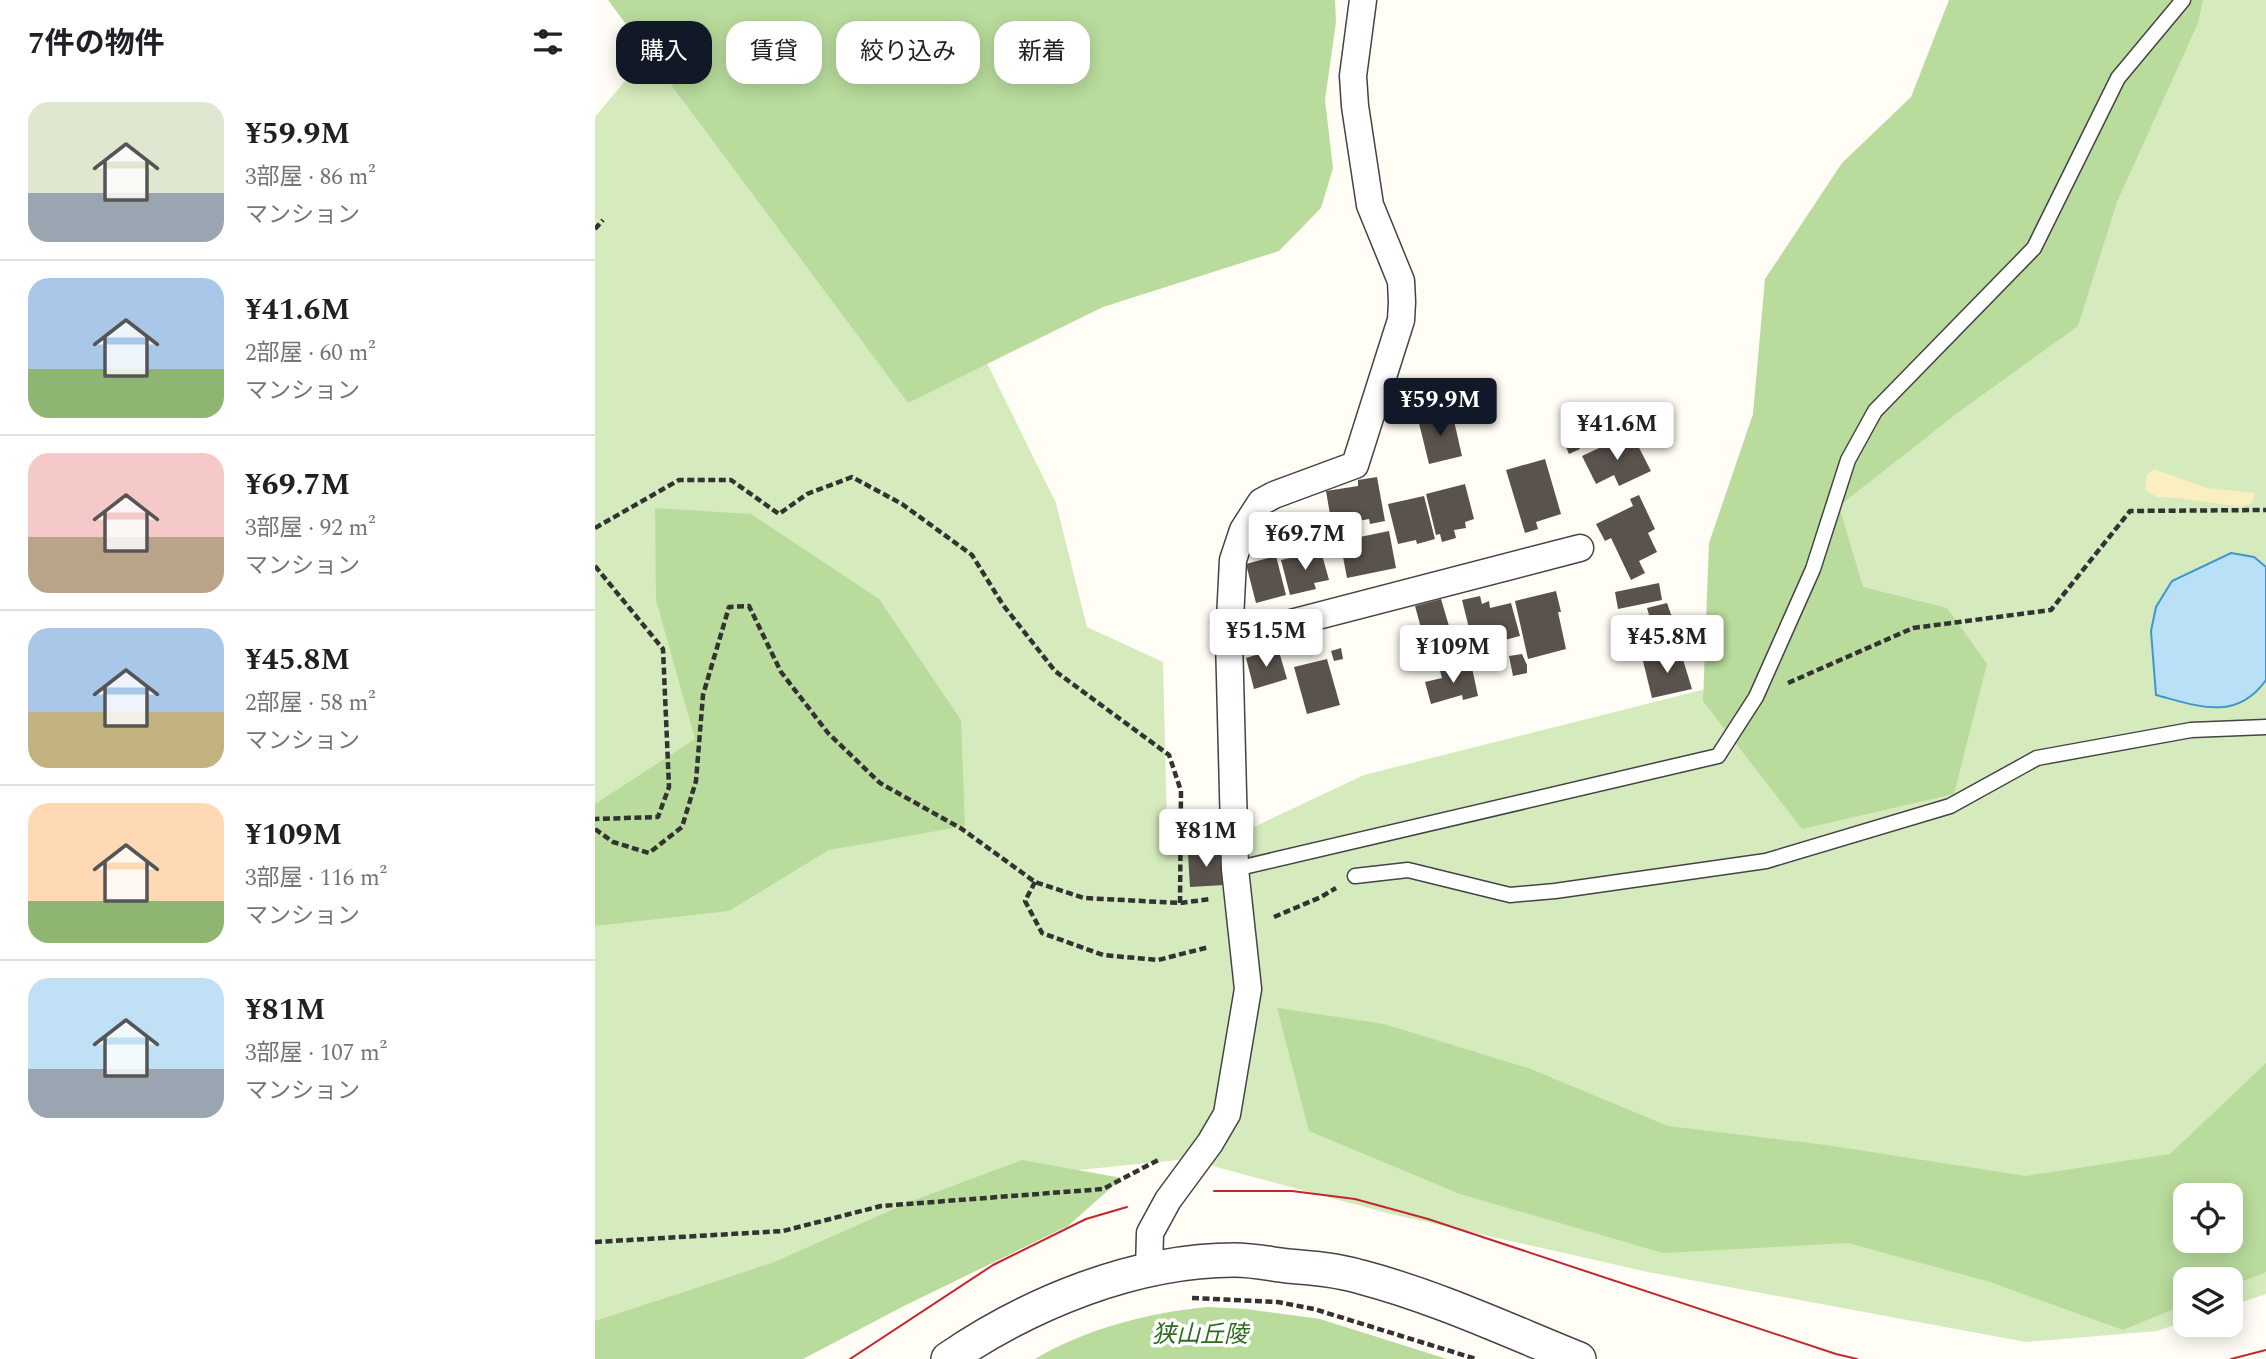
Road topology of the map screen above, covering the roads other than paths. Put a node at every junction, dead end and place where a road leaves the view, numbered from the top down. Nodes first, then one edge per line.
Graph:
1 (1363, 0) edge
2 (2183, 0) edge
3 (1580, 548) dead end
4 (1229, 639) junction
5 (2266, 727) edge
6 (1235, 869) junction
7 (1355, 876) dead end
8 (1149, 1271) junction
9 (948, 1359) edge
10 (1579, 1359) edge

1 - 4 street
2 - 6 lane
3 - 4 street
4 - 6 street
5 - 7 lane
6 - 8 street
8 - 9 street
8 - 10 street

